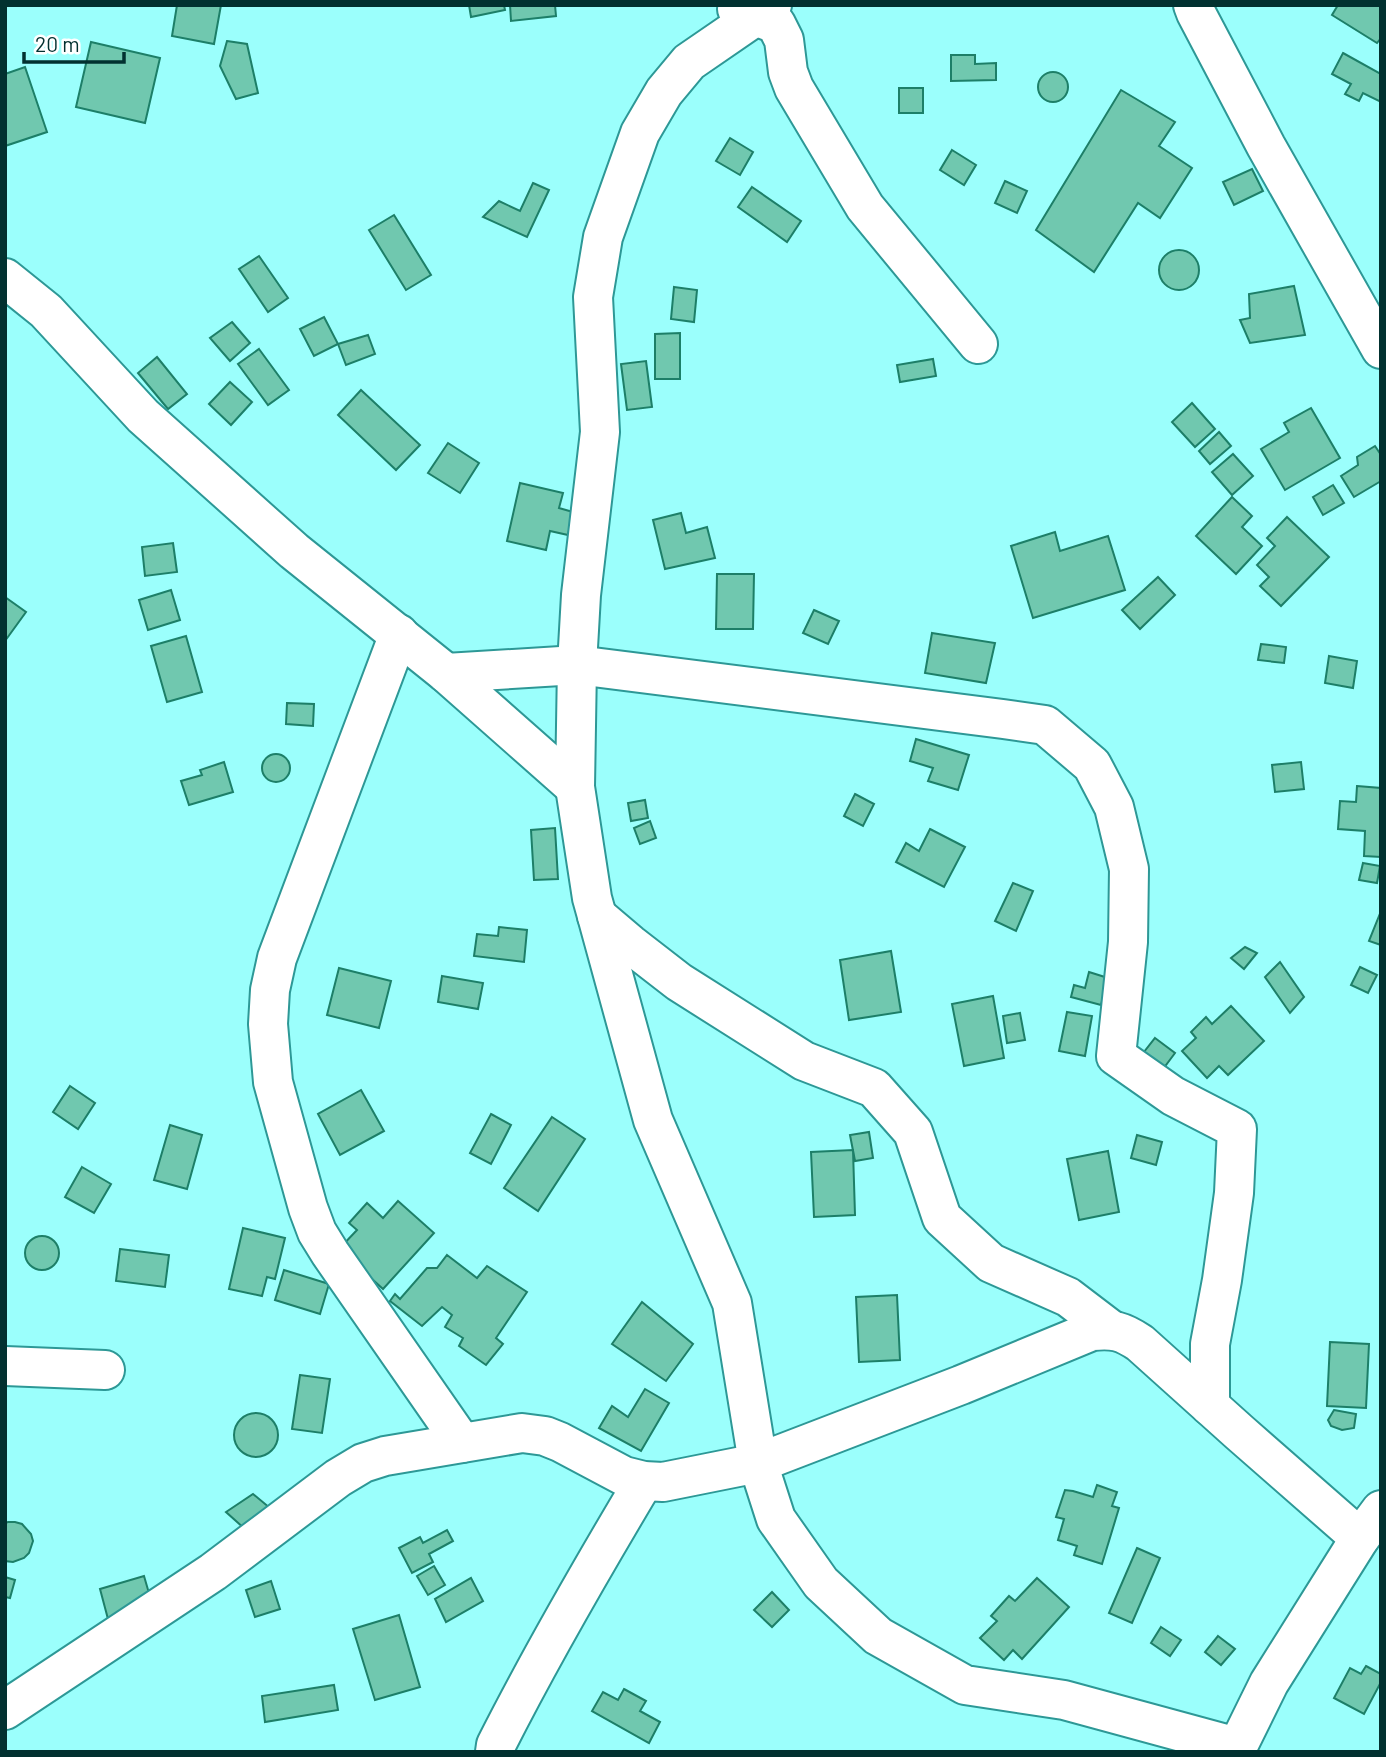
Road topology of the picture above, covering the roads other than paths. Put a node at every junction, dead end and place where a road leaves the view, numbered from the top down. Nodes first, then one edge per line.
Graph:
1 (1193, 5) edge
2 (752, 9) edge
3 (5, 278) edge
4 (978, 344) dead end
5 (1381, 349) edge
6 (399, 634) junction
7 (577, 665) junction
8 (446, 673) junction
9 (575, 788) junction
10 (597, 916) junction
11 (1111, 1329) junction
12 (5, 1366) edge
13 (105, 1370) dead end
14 (1210, 1406) junction
15 (462, 1443) junction
16 (758, 1463) junction
17 (644, 1480) junction
18 (1371, 1524) edge
19 (5, 1710) edge
20 (1236, 1749) edge
21 (495, 1752) edge

1 - 5 street
2 - 4 street
2 - 7 street
3 - 6 street
6 - 8 street
6 - 15 street
7 - 8 street
7 - 9 street
7 - 14 street
8 - 9 street
9 - 10 street
10 - 11 street
10 - 16 street
11 - 14 street
11 - 16 street
12 - 13 street
14 - 18 street
15 - 17 street
15 - 19 street
16 - 17 street
16 - 20 street
17 - 21 street
18 - 20 street

